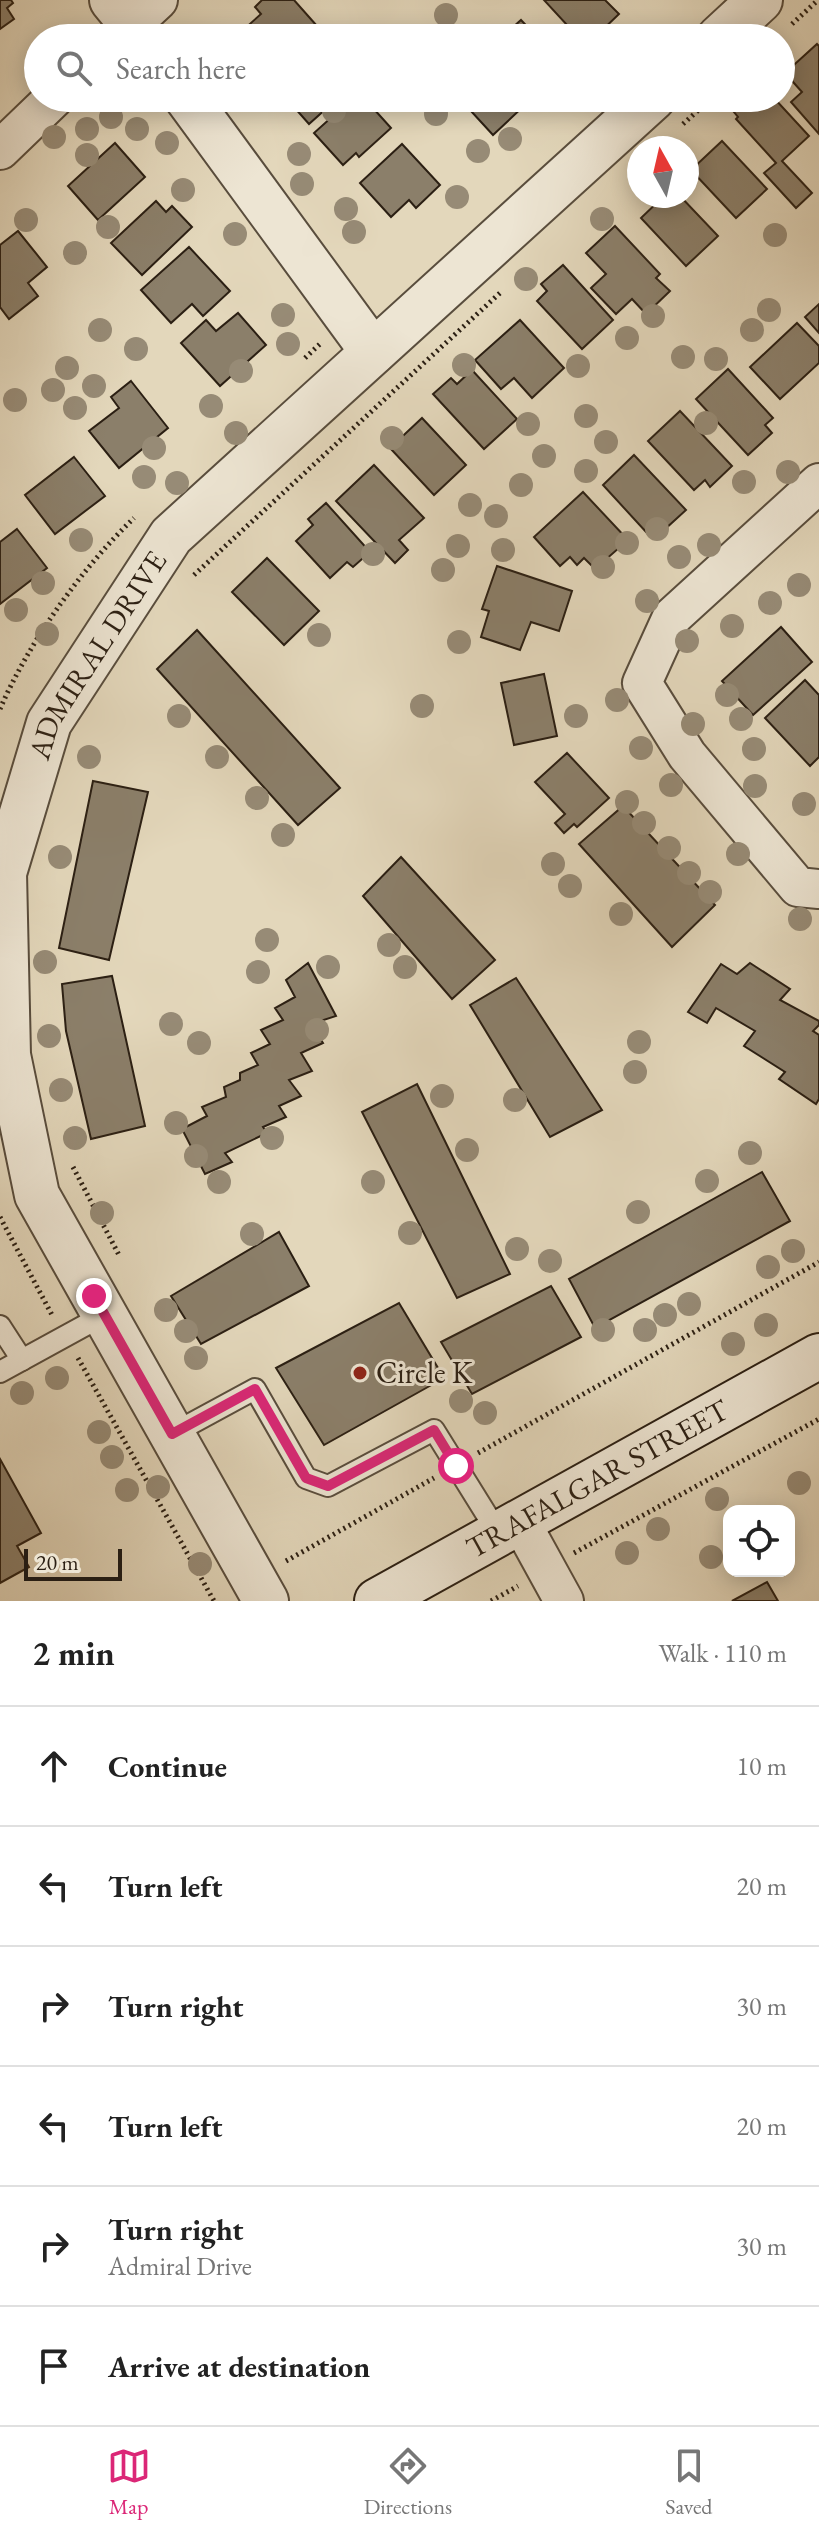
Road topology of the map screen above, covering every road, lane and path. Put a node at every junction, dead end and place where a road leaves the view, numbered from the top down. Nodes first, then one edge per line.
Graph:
1 (818, 0) edge
2 (774, 14) edge
3 (751, 24) edge
4 (39, 112) edge
5 (197, 112) edge
6 (638, 112) edge
7 (0, 150) edge
8 (502, 292) dead end
9 (328, 337) dead end
10 (373, 352) junction
11 (304, 358) dead end
12 (819, 483) edge
13 (142, 511) dead end
14 (192, 577) dead end
15 (0, 709) edge
16 (819, 889) edge
17 (10, 1120) edge
18 (71, 1164) dead end
19 (0, 1217) edge
20 (819, 1262) edge
21 (123, 1264) dead end
22 (104, 1315) junction
23 (0, 1326) edge
24 (65, 1337) junction
25 (819, 1356) edge
26 (22, 1360) junction
27 (0, 1372) edge
28 (819, 1419) edge
29 (172, 1434) junction
30 (456, 1466) junction
31 (509, 1527) junction
32 (279, 1548) dead end
33 (570, 1556) dead end
34 (528, 1581) dead end
35 (214, 1601) edge
36 (266, 1601) edge
37 (377, 1601) edge
38 (491, 1601) edge
39 (564, 1601) edge

1 - 2 path
2 - 3 street
4 - 7 street
5 - 10 street
6 - 10 street, ADMIRAL DRIVE
8 - 14 path
9 - 11 path
10 - 17 street, ADMIRAL DRIVE
12 - 16 street
13 - 15 path
17 - 22 street, ADMIRAL DRIVE
18 - 21 path
19 - 24 path
20 - 30 path
22 - 24 lane
22 - 29 street, ADMIRAL DRIVE
23 - 26 lane
24 - 26 lane
24 - 35 path
25 - 31 street, TRAFALGAR STREET
26 - 27 lane
28 - 33 path
29 - 30 lane
29 - 36 street, ADMIRAL DRIVE
30 - 31 lane
30 - 32 path
31 - 37 street, TRAFALGAR STREET
31 - 39 street
34 - 38 path

